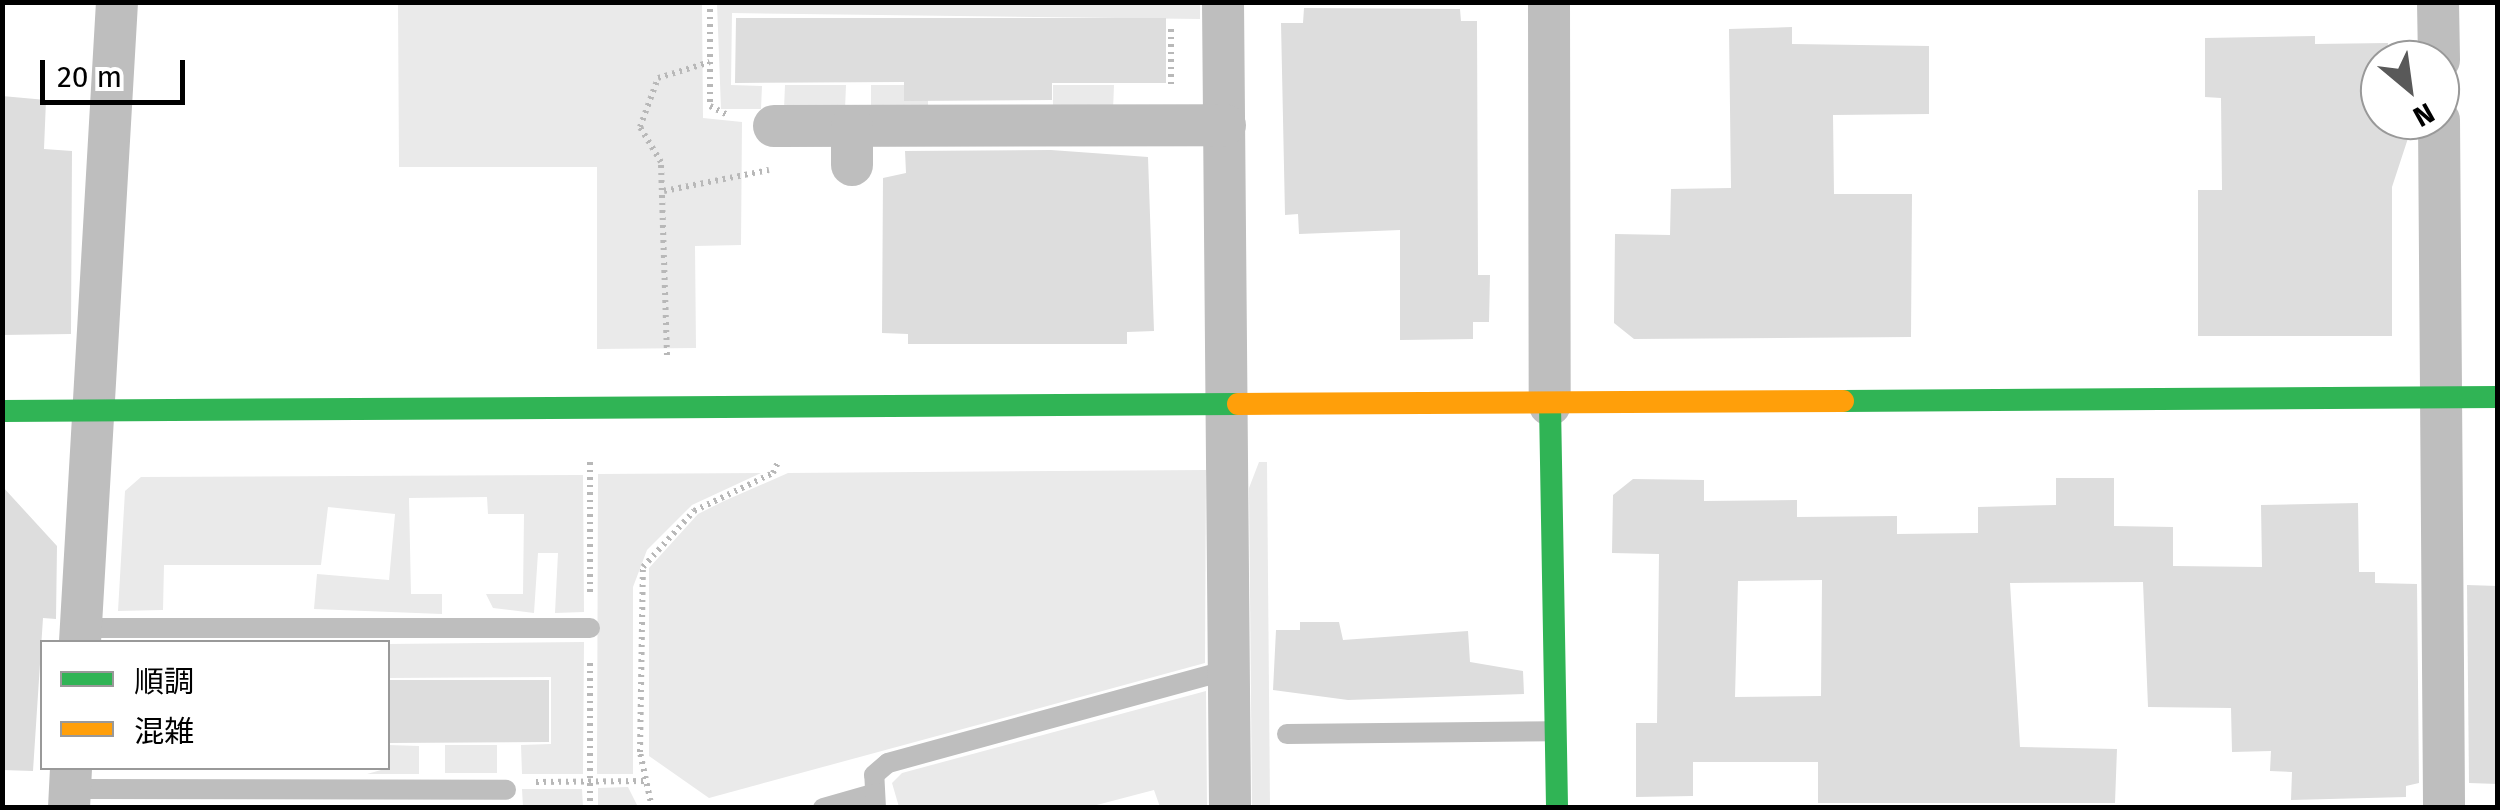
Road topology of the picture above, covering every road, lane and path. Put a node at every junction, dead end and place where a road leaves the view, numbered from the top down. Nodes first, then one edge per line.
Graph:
1 (117, 2) edge
2 (710, 2) edge
3 (1224, 2) edge
4 (1549, 2) edge
5 (2438, 2) edge
6 (2439, 40) edge
7 (710, 62) junction
8 (1224, 125) junction
9 (774, 126) junction
10 (2439, 140) edge
11 (664, 190) junction
12 (668, 361) dead end
13 (2440, 396) junction
14 (2498, 396) edge
15 (1550, 405) junction
16 (1226, 406) junction
17 (2, 412) edge
18 (95, 413) junction
19 (779, 460) dead end
20 (590, 628) dead end
21 (80, 635) edge
22 (1229, 670) junction
23 (1555, 732) junction
24 (1287, 734) dead end
25 (646, 780) junction
26 (70, 788) edge
27 (506, 790) joint
28 (432, 799) edge
29 (874, 801) edge
30 (652, 808) edge
31 (716, 808) edge
32 (736, 808) edge
33 (823, 808) edge
34 (1230, 808) edge
35 (1557, 808) edge
36 (2444, 808) edge

1 - 18 street
2 - 7 path
3 - 8 street
4 - 15 street
5 - 6 street
7 - 9 path
7 - 11 path
8 - 9 street
8 - 16 street
9 - 11 path
10 - 13 street
11 - 12 path
13 - 14 street
13 - 15 street
13 - 36 street
15 - 16 street
15 - 23 street
16 - 18 street
16 - 22 street
17 - 18 street
18 - 21 street
19 - 25 path
20 - 21 lane
22 - 29 lane
22 - 34 street
23 - 24 lane
23 - 35 street
25 - 27 path
25 - 30 path
26 - 28 lane
27 - 28 lane
29 - 33 lane
31 - 32 path

